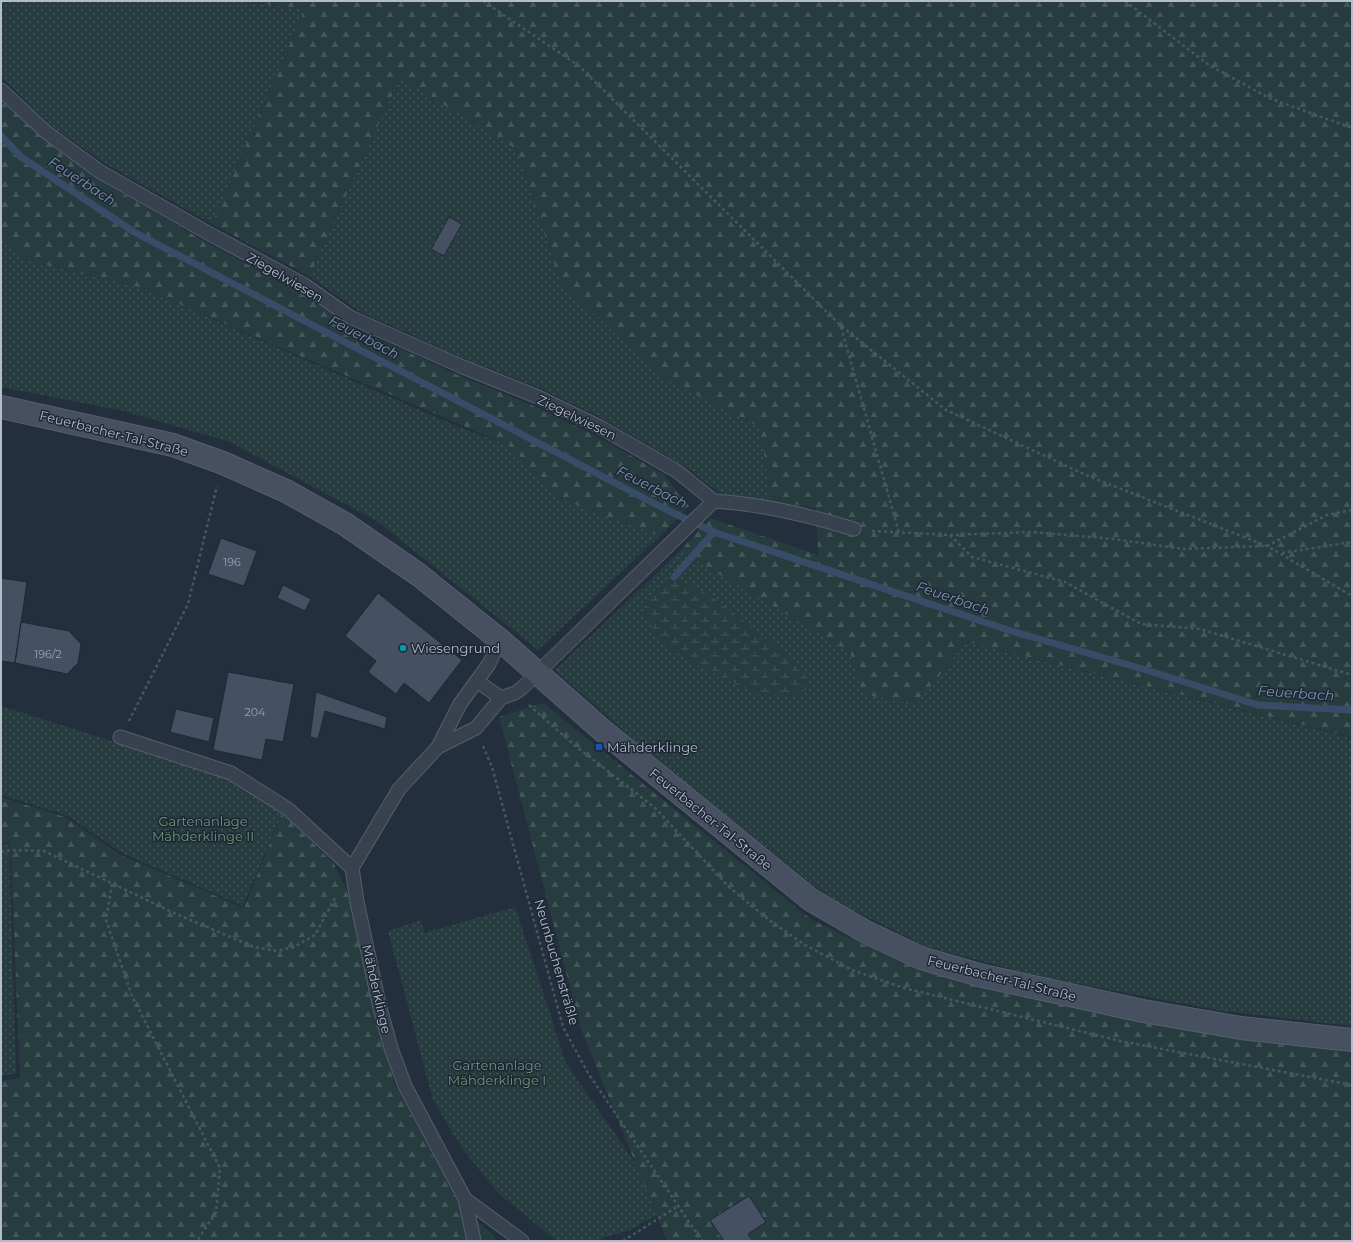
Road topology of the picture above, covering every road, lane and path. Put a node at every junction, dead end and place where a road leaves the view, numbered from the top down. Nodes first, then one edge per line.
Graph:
1 (483, 1) edge
2 (1125, 1) edge
3 (1, 90) edge
4 (1352, 128) edge
5 (841, 326) junction
6 (1, 407) edge
7 (223, 463) junction
8 (714, 501) junction
9 (1352, 510) edge
10 (854, 530) joint
11 (898, 533) junction
12 (950, 534) junction
13 (1352, 542) edge
14 (1267, 546) junction
15 (1281, 553) junction
16 (1352, 596) edge
17 (500, 640) junction
18 (537, 672) junction
19 (1352, 674) edge
20 (477, 681) junction
21 (500, 698) junction
22 (476, 728) junction
23 (120, 737) joint
24 (438, 747) junction
25 (1, 852) edge
26 (352, 868) junction
27 (112, 884) junction
28 (1352, 1040) edge
29 (465, 1199) junction
30 (678, 1206) junction
31 (198, 1241) edge
32 (474, 1241) edge
33 (522, 1241) edge
34 (623, 1241) edge
35 (702, 1241) edge

1 - 5 path
2 - 4 path
3 - 8 lane, Ziegelwiesen
5 - 11 path
5 - 14 path
6 - 7 main road, Feuerbacher-Tal-Straße
7 - 17 main road, Feuerbacher-Tal-Straße
7 - 23 path
8 - 10 lane
8 - 18 lane
9 - 14 path
10 - 11 path
11 - 12 path
12 - 14 path
12 - 19 path
13 - 15 path
14 - 15 path
15 - 16 path
17 - 18 main road, Feuerbacher-Tal-Straße
17 - 20 lane
18 - 21 lane
18 - 28 main road, Feuerbacher-Tal-Straße
20 - 21 lane
20 - 24 lane
21 - 22 lane
22 - 24 lane
22 - 30 path, Neunbuchensträßle
23 - 26 lane
24 - 26 lane
25 - 27 path
26 - 27 path
26 - 29 lane, Mähderklinge
27 - 31 path
29 - 32 lane, Mähderklinge
29 - 33 lane
30 - 34 path
30 - 35 path, Neunbuchensträßle

